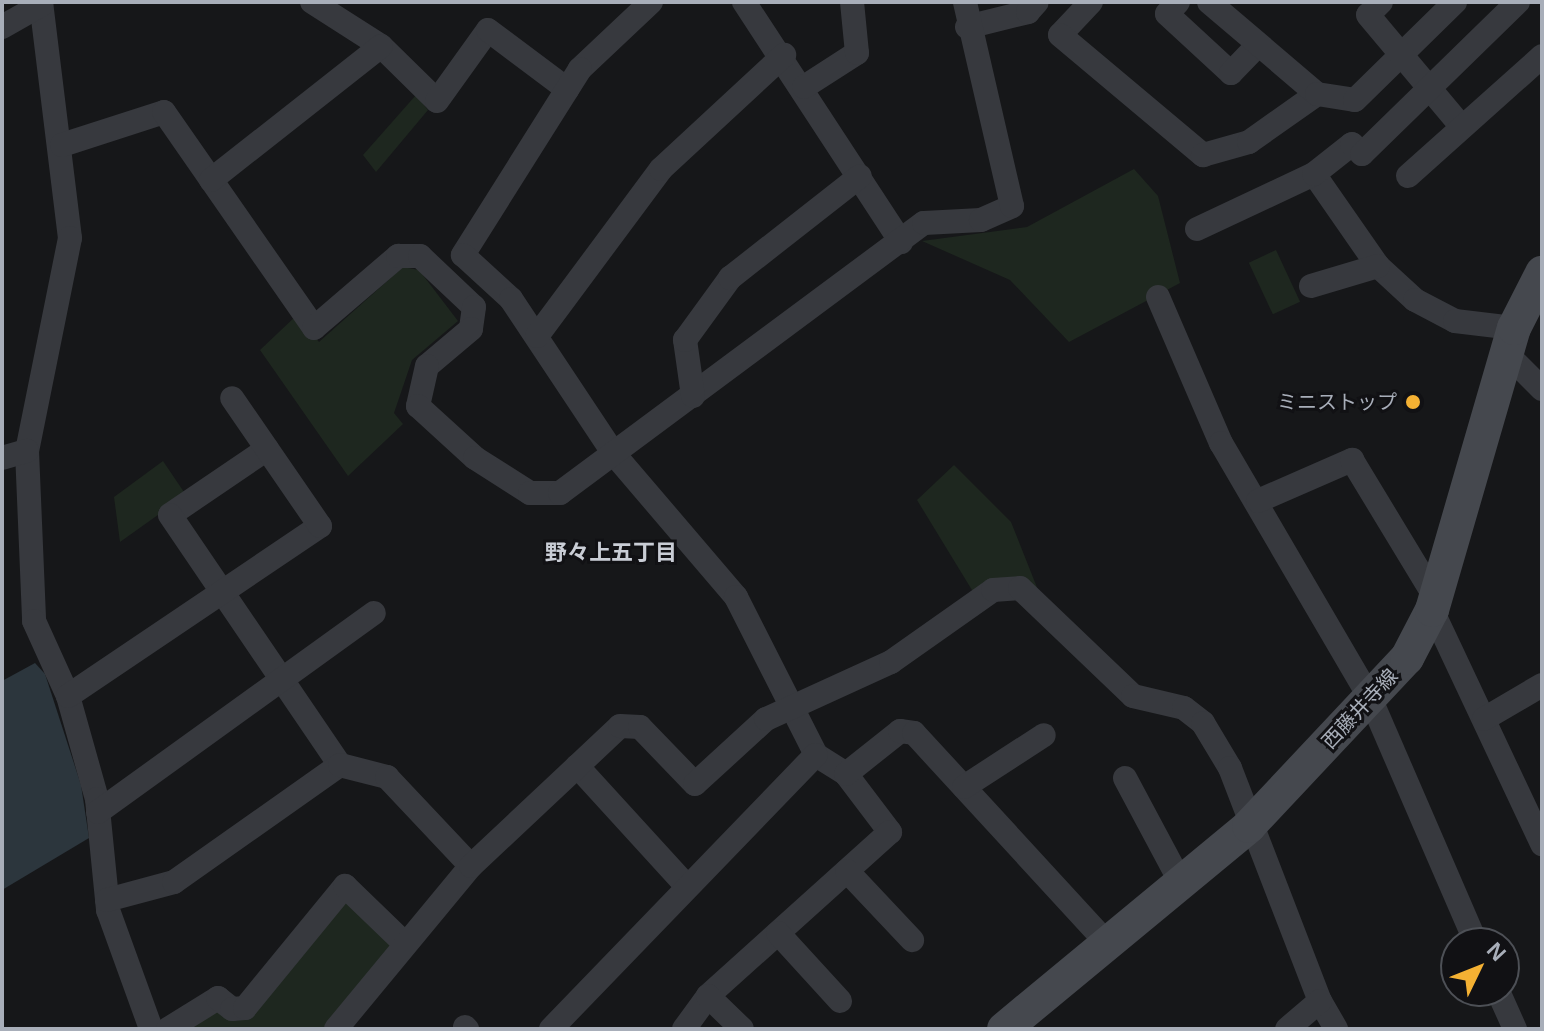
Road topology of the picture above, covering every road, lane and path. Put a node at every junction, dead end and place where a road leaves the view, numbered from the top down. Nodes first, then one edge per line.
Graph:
1 (312, 2) edge
2 (651, 2) edge
3 (744, 2) edge
4 (852, 2) edge
5 (965, 2) edge
6 (1037, 2) edge
7 (1091, 2) edge
8 (1178, 2) edge
9 (1209, 2) edge
10 (1381, 2) edge
11 (1455, 2) edge
12 (1518, 2) edge
13 (41, 3) edge
14 (2, 27) edge
15 (967, 27) junction
16 (1258, 45) junction
17 (381, 46) junction
18 (1405, 52) junction
19 (784, 55) junction
20 (1542, 56) edge
21 (804, 87) junction
22 (567, 89) junction
23 (1433, 90) junction
24 (1317, 94) junction
25 (1355, 100) junction
26 (1462, 127) junction
27 (1385, 133) junction
28 (62, 145) junction
29 (1314, 174) junction
30 (860, 176) junction
31 (1408, 176) dead end
32 (211, 180) junction
33 (1197, 229) dead end
34 (901, 242) junction
35 (1378, 266) junction
36 (1542, 273) edge
37 (1311, 286) dead end
38 (1158, 297) dead end
39 (537, 336) junction
40 (1511, 342) junction
41 (1542, 389) edge
42 (693, 396) junction
43 (232, 398) dead end
44 (267, 449) junction
45 (27, 451) junction
46 (614, 454) junction
47 (2, 458) edge
48 (1258, 501) junction
49 (223, 592) junction
50 (1433, 603) junction
51 (374, 613) dead end
52 (283, 681) junction
53 (1542, 685) edge
54 (68, 696) junction
55 (1371, 700) junction
56 (795, 708) junction
57 (1484, 719) junction
58 (1044, 735) dead end
59 (816, 755) junction
60 (340, 765) junction
61 (577, 766) junction
62 (846, 774) junction
63 (1125, 778) dead end
64 (964, 787) junction
65 (98, 812) junction
66 (1249, 826) junction
67 (1542, 844) edge
68 (471, 866) junction
69 (847, 871) junction
70 (684, 883) junction
71 (1181, 883) junction
72 (107, 900) junction
73 (1469, 927) edge
74 (778, 933) junction
75 (912, 940) dead end
76 (404, 943) junction
77 (1107, 943) junction
78 (708, 996) junction
79 (840, 1001) dead end
80 (1320, 1001) junction
81 (1505, 1007) edge
82 (564, 1025) edge
83 (1014, 1026) edge
84 (151, 1029) edge
85 (168, 1029) edge
86 (336, 1029) edge
87 (684, 1029) edge
88 (742, 1029) edge
89 (1287, 1029) edge
90 (1336, 1029) edge
91 (1515, 1029) edge

1 - 17 street
2 - 22 street
3 - 19 street
4 - 21 street
5 - 15 street
6 - 15 street
7 - 24 street
8 - 16 street
9 - 16 street
10 - 18 street
11 - 18 street
12 - 23 street
13 - 14 street
13 - 28 street
15 - 34 street
16 - 24 street
17 - 22 street
17 - 32 street
18 - 23 street
18 - 25 street
19 - 21 street
19 - 39 street
20 - 26 street
21 - 30 street
22 - 39 street
23 - 26 street
23 - 27 street
24 - 25 street
25 - 27 street
26 - 31 street
27 - 29 street
28 - 32 street
28 - 45 street
29 - 33 street
29 - 35 street
30 - 34 street
30 - 42 street
32 - 46 street
34 - 42 street
35 - 37 street
35 - 40 street
36 - 40 main road, 西藤井寺線
38 - 48 street
39 - 46 street
40 - 41 street
40 - 50 main road, 西藤井寺線
42 - 46 street
43 - 44 street
44 - 49 street
44 - 49 street
45 - 47 street
45 - 54 street
46 - 56 street
48 - 50 street
48 - 55 street
49 - 52 street
49 - 54 street
50 - 55 main road, 西藤井寺線
50 - 57 street
51 - 52 street
52 - 60 street
52 - 65 street
53 - 57 street
54 - 65 street
55 - 66 main road, 西藤井寺線
55 - 73 street
56 - 59 street
56 - 61 street
56 - 66 street
57 - 67 street
58 - 64 street
59 - 62 street
59 - 70 street
60 - 68 street
60 - 72 street
61 - 68 street
61 - 70 street
62 - 64 street
62 - 69 street
63 - 71 street
64 - 77 street
65 - 72 street
66 - 71 main road, 西藤井寺線
66 - 80 street
68 - 76 street
69 - 74 street
69 - 75 street
70 - 82 street
71 - 77 main road, 西藤井寺線
72 - 84 street
74 - 78 street
74 - 79 street
76 - 85 street
76 - 86 street
77 - 83 main road, 西藤井寺線
78 - 87 street
78 - 88 street
80 - 89 street
80 - 90 street
81 - 91 street

